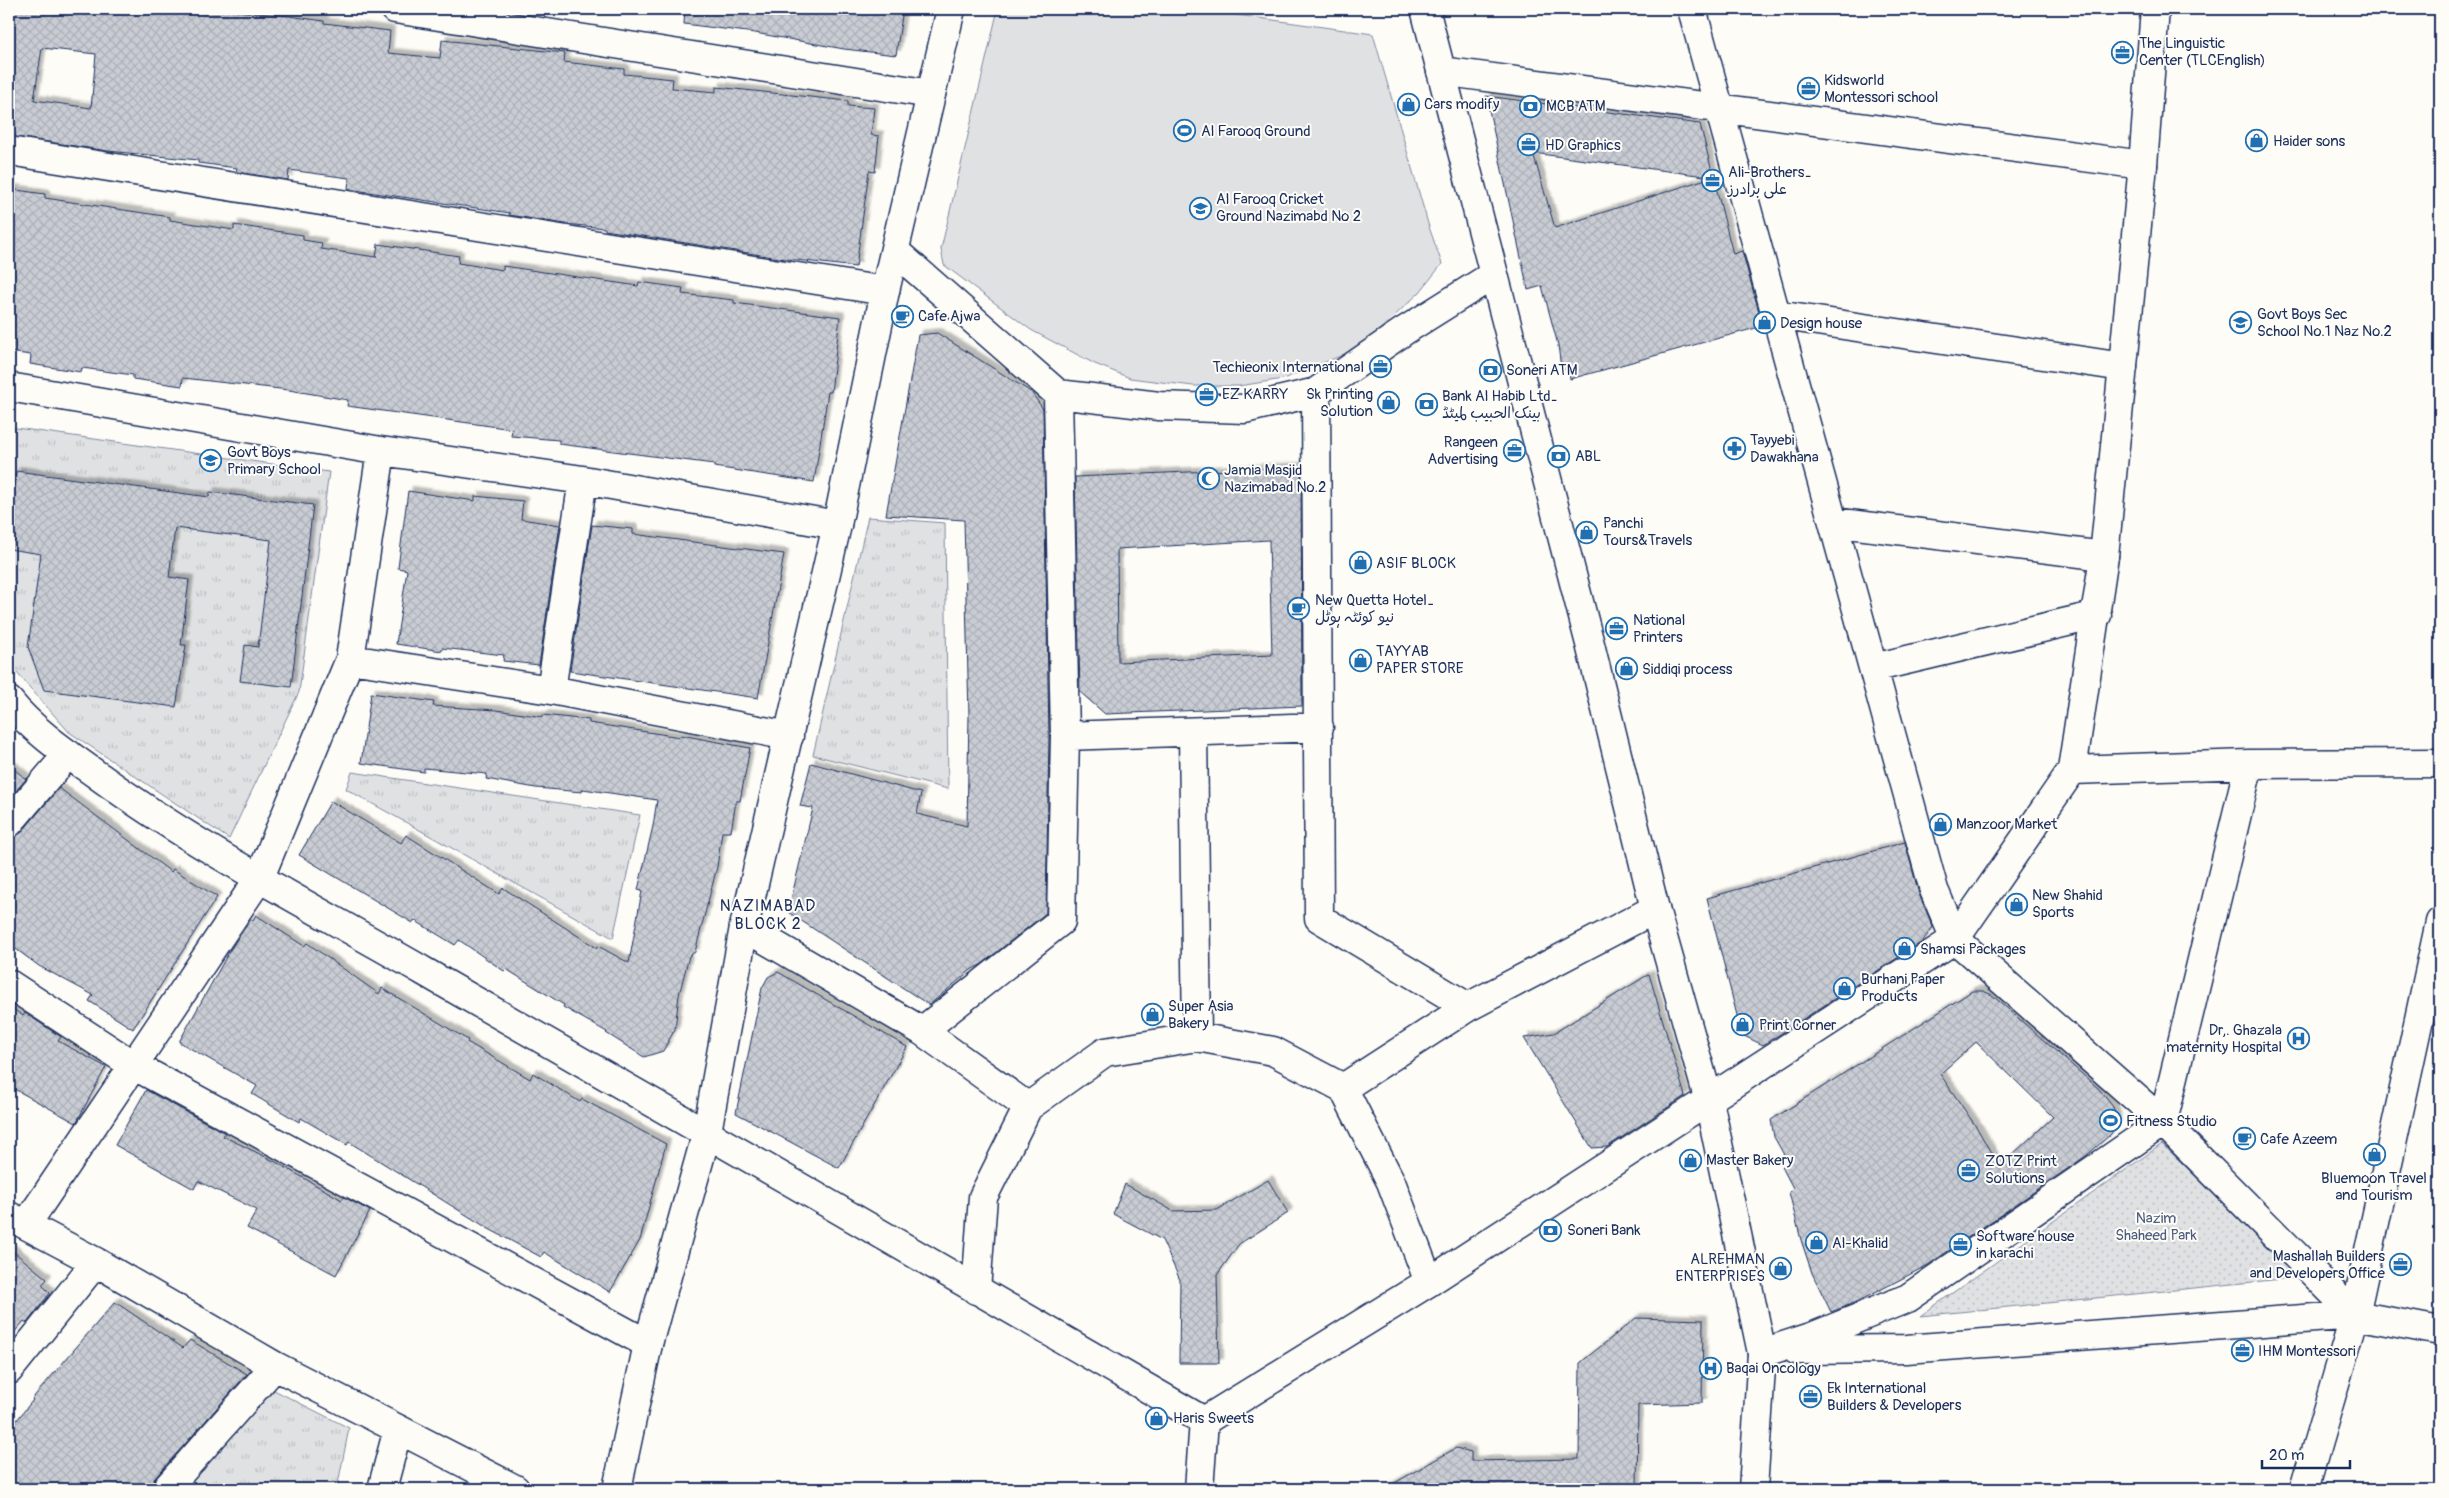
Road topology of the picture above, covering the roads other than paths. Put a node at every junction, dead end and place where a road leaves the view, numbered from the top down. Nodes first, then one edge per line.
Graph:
1 (395, 9) edge
2 (951, 9) edge
3 (1425, 9) edge
4 (1692, 9) edge
5 (2155, 9) edge
6 (1441, 71) junction
7 (931, 94) junction
8 (1721, 108) junction
9 (9, 151) edge
10 (2143, 165) junction
11 (896, 252) junction
12 (1493, 275) junction
13 (886, 291) junction
14 (1777, 315) junction
15 (2123, 367) junction
16 (9, 387) edge
17 (1316, 392) junction
18 (1058, 394) junction
19 (381, 451) junction
20 (583, 480) junction
21 (1833, 522) junction
22 (837, 525) junction
23 (2104, 556) junction
24 (2097, 615) junction
25 (350, 659) junction
26 (1873, 668) junction
27 (552, 690) junction
28 (9, 701) edge
29 (1319, 727) junction
30 (1192, 732) junction
31 (789, 736) junction
32 (1065, 736) junction
33 (68, 754) junction
34 (2440, 763) edge
35 (2249, 764) junction
36 (2072, 770) junction
37 (9, 823) edge
38 (260, 877) junction
39 (1655, 909) junction
40 (2440, 922) edge
41 (744, 926) junction
42 (1955, 940) junction
43 (9, 984) edge
44 (1468, 1007) junction
45 (922, 1031) junction
46 (1197, 1036) junction
47 (133, 1065) junction
48 (1343, 1088) junction
49 (1709, 1101) junction
50 (1028, 1107) junction
51 (2163, 1122) junction
52 (707, 1132) junction
53 (17, 1220) edge
54 (96, 1262) junction
55 (1429, 1282) junction
56 (976, 1290) junction
57 (2355, 1315) junction
58 (2440, 1331) edge
59 (648, 1344) junction
60 (1762, 1354) junction
61 (275, 1366) junction
62 (9, 1370) edge
63 (1204, 1422) junction
64 (398, 1428) junction
65 (166, 1489) edge
66 (382, 1489) edge
67 (516, 1489) edge
68 (617, 1489) edge
69 (1199, 1489) edge
70 (1753, 1489) edge
71 (2304, 1489) edge

1 - 7 street
2 - 7 street
3 - 6 street
4 - 8 street
5 - 10 street
6 - 8 street
6 - 12 street
7 - 11 street
8 - 10 street
8 - 14 street
9 - 13 street
10 - 15 street
11 - 13 street
11 - 18 street
12 - 17 street
12 - 39 street
13 - 22 street
14 - 15 street
14 - 21 street
15 - 23 street
16 - 19 street
17 - 18 street
17 - 29 street
18 - 32 street
19 - 20 street
19 - 25 street
20 - 22 street
20 - 27 street
21 - 23 street
21 - 26 street
22 - 31 street
23 - 24 street
24 - 26 street
24 - 36 street
25 - 27 street
25 - 38 street
26 - 42 street
27 - 31 street
28 - 33 street
29 - 30 street
29 - 44 street
30 - 32 street
30 - 46 street
31 - 41 street
32 - 45 street
33 - 37 street
33 - 38 street
34 - 35 street
35 - 36 street
35 - 51 street
36 - 42 street
38 - 47 street
38 - 52 street
39 - 44 street
39 - 49 street
40 - 57 street
41 - 45 street
41 - 52 street
42 - 49 street
42 - 51 street
43 - 47 street
44 - 48 street
45 - 50 street
46 - 48 street
46 - 50 street
47 - 53 street
47 - 59 street
48 - 55 street
49 - 55 street
49 - 60 street
50 - 56 street
51 - 57 street
51 - 60 street
52 - 56 street
52 - 59 street
53 - 54 street
54 - 61 street
54 - 62 street
55 - 63 street
56 - 63 street
57 - 58 street
57 - 60 street
57 - 71 street
59 - 68 street
60 - 70 street
61 - 64 street
61 - 65 street
63 - 69 street
64 - 66 street
64 - 67 street

